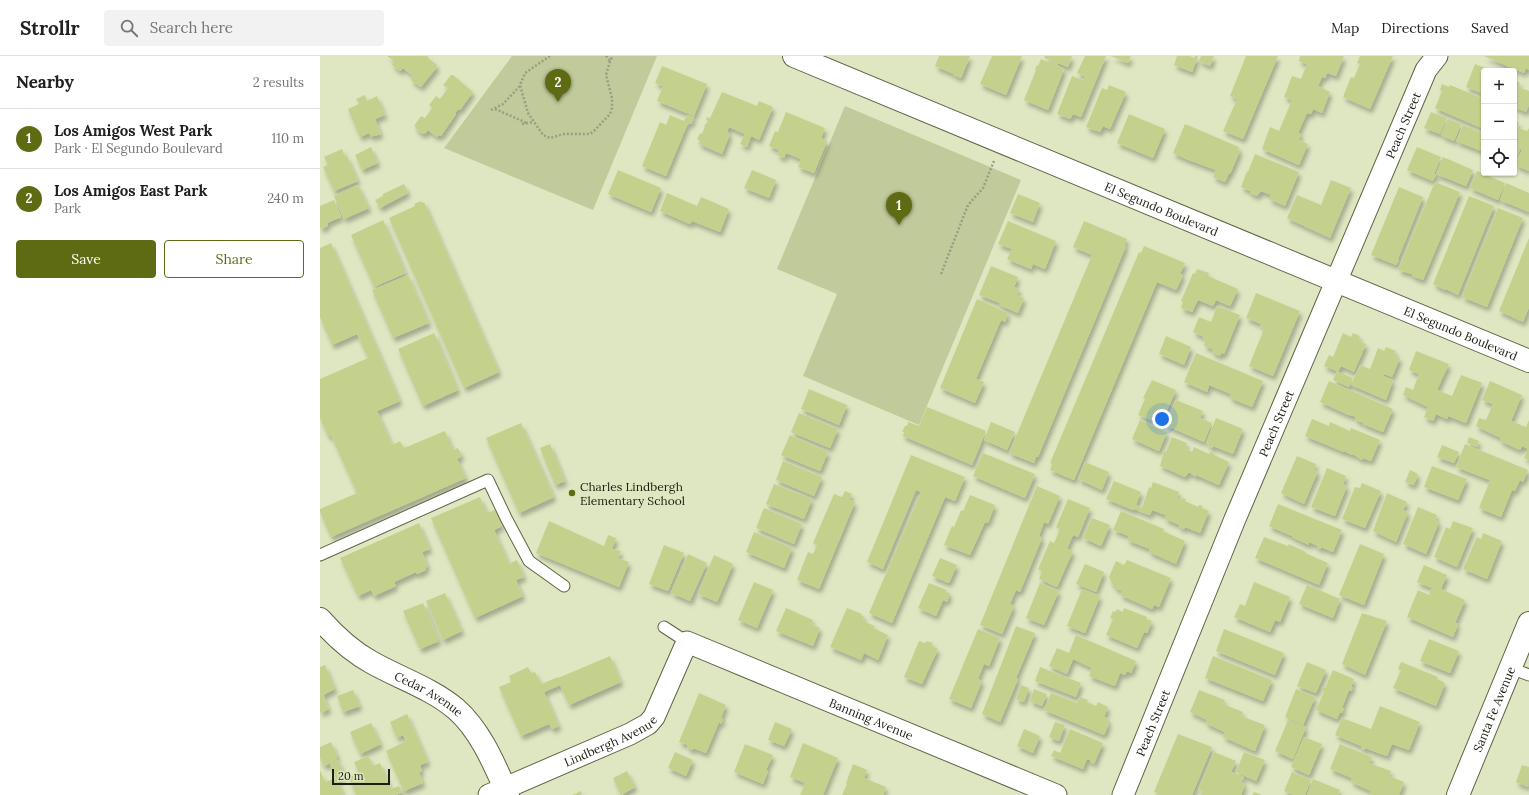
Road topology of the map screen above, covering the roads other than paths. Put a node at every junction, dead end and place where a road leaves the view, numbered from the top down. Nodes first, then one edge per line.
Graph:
1 (794, 56) edge
2 (1437, 56) edge
3 (1337, 282) junction
4 (1529, 362) edge
5 (320, 555) edge
6 (564, 586) dead end
7 (320, 619) edge
8 (1529, 623) edge
9 (664, 627) dead end
10 (687, 642) junction
11 (1520, 671) edge
12 (501, 793) edge
13 (1056, 795) edge
14 (1123, 795) edge
15 (1458, 795) edge

1 - 3 street, El Segundo Boulevard
2 - 3 street, Peach Street
3 - 4 street, El Segundo Boulevard
3 - 14 street, Peach Street
5 - 6 lane
7 - 12 street, Cedar Avenue
8 - 11 street, Santa Fe Avenue
9 - 10 lane
10 - 12 street, Lindbergh Avenue
10 - 13 street, Banning Avenue
11 - 15 street, Santa Fe Avenue

